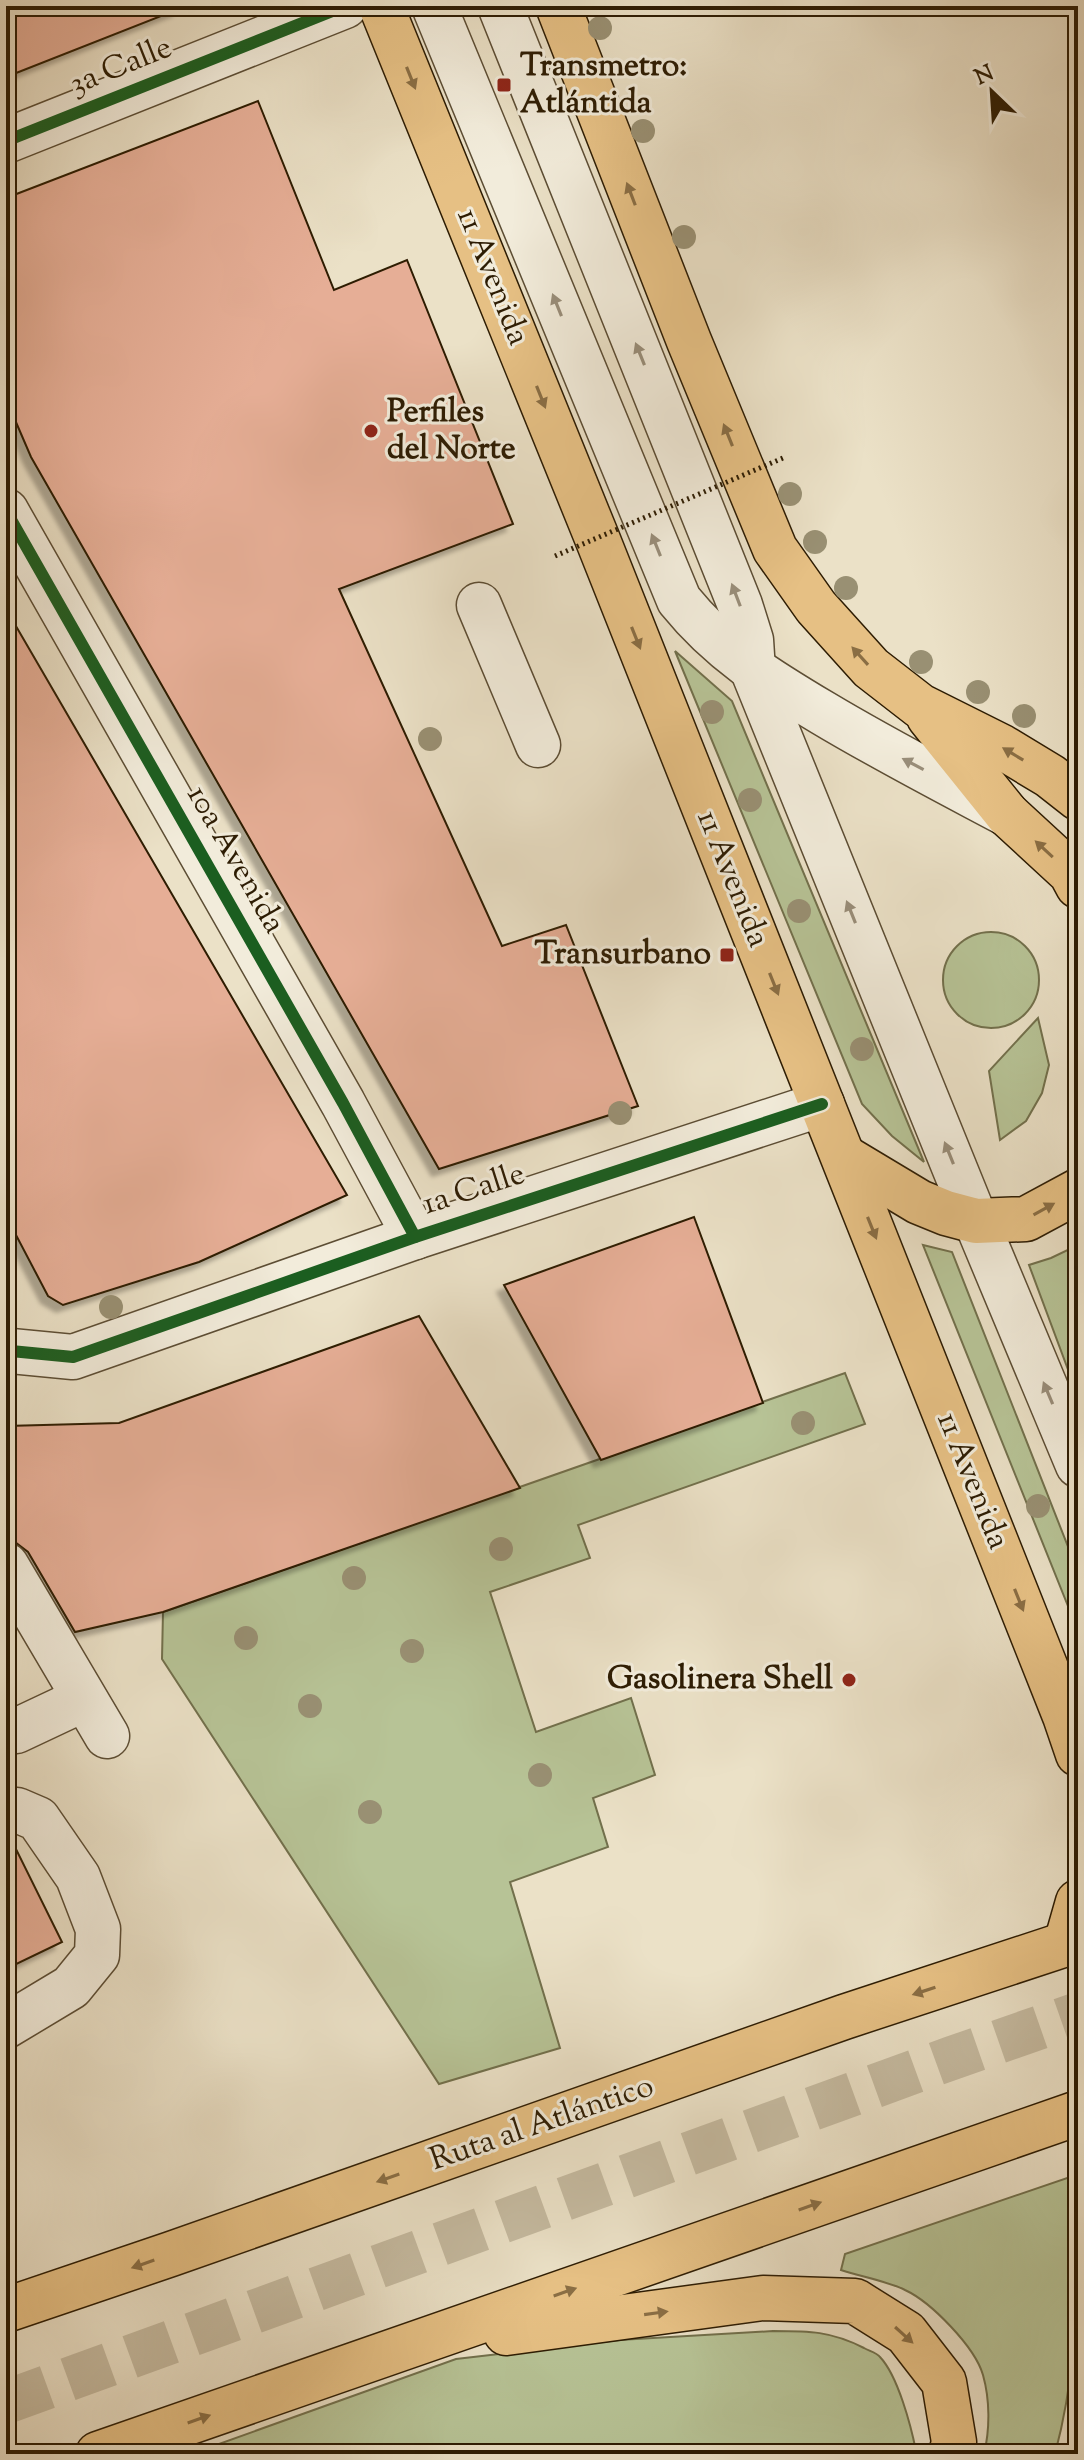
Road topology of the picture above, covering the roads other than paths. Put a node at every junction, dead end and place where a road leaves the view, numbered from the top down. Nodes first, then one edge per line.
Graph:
1 (345, 6) edge
2 (381, 6) edge
3 (434, 6) edge
4 (500, 6) edge
5 (522, 6) edge
6 (560, 13) edge
7 (6, 141) edge
8 (6, 511) edge
9 (479, 605) dead end
10 (753, 671) junction
11 (920, 706) junction
12 (538, 745) dead end
13 (1078, 798) edge
14 (1007, 814) junction
15 (1078, 886) edge
16 (822, 1104) junction
17 (844, 1157) junction
18 (1078, 1191) edge
19 (976, 1221) junction
20 (415, 1237) junction
21 (8, 1349) edge
22 (1078, 1465) edge
23 (6, 1565) edge
24 (84, 1699) junction
25 (16, 1731) dead end
26 (107, 1736) dead end
27 (1078, 1754) edge
28 (6, 1813) edge
29 (1078, 1902) edge
30 (1072, 1942) edge
31 (6, 2026) edge
32 (1078, 2113) edge
33 (6, 2310) edge
34 (412, 2346) junction
35 (98, 2454) edge
36 (951, 2454) edge

1 - 7 street, 3a Calle
2 -> 16 main road, 11 Avenida
10 -> 3 street
10 -> 4 street
5 - 6 street
11 -> 6 main road
8 - 20 street, 10a Avenida
9 - 12 street
14 -> 10 street
19 -> 10 street
13 -> 11 main road
11 - 14 main road
15 -> 14 main road
16 - 17 main road, 11 Avenida
16 - 20 street, 1a Calle
17 - 19 main road
17 -> 27 main road, 11 Avenida
19 -> 18 main road
22 -> 19 street
20 - 21 street, 1a Calle
23 - 24 street
24 - 25 street
24 - 26 street
28 - 31 street
29 - 30 main road
30 -> 33 main road, Ruta al Atlántico
34 -> 32 main road
35 -> 34 main road
34 -> 36 main road

